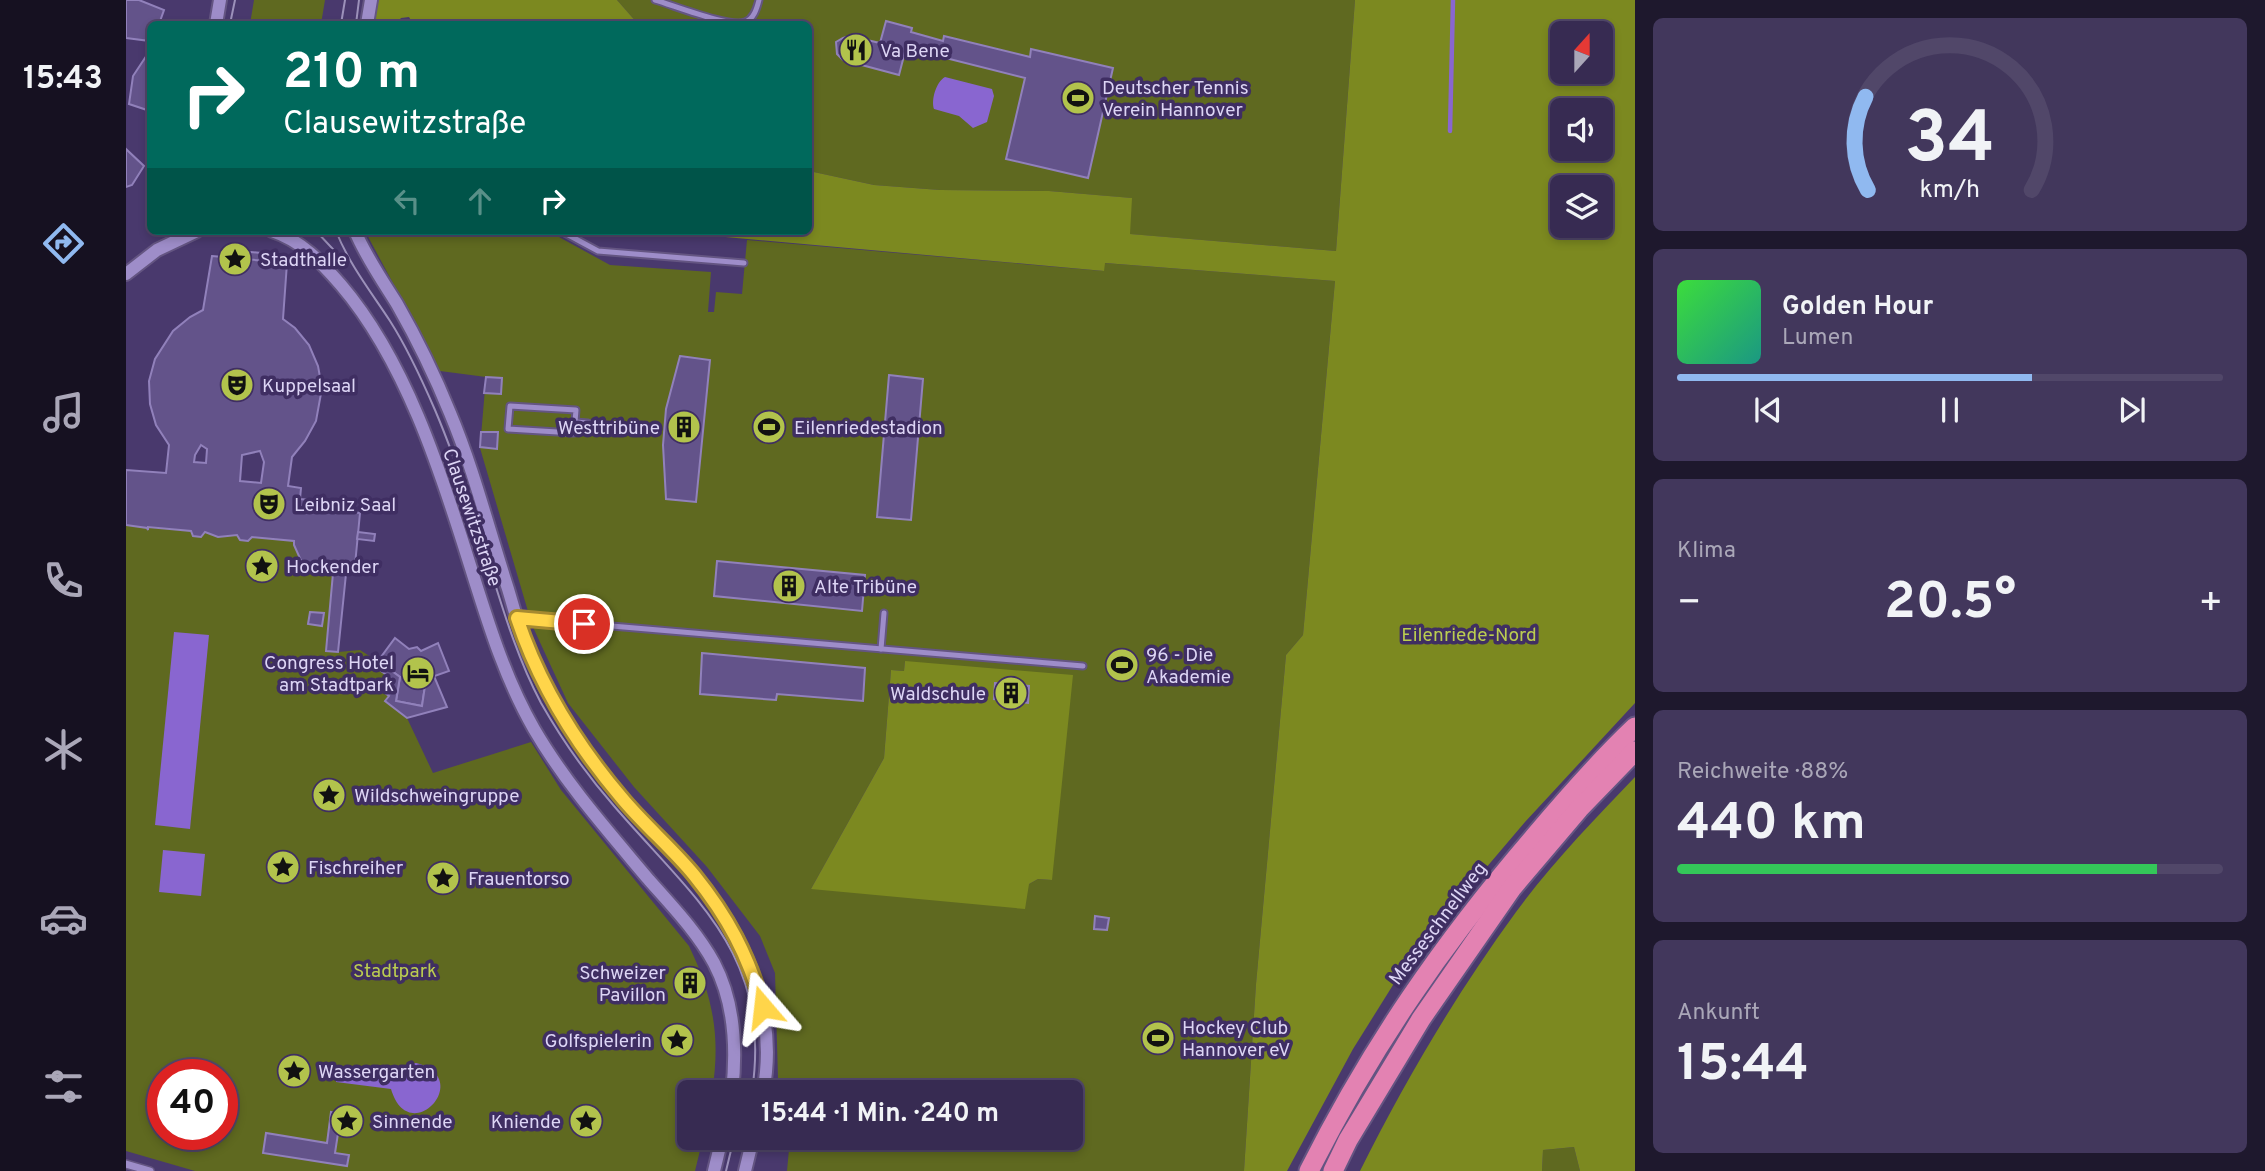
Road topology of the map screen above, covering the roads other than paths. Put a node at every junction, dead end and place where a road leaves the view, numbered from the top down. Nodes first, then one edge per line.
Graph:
1 (220, 0) edge
2 (371, 0) edge
3 (656, 0) edge
4 (759, 0) edge
5 (216, 21) edge
6 (368, 21) edge
7 (725, 21) edge
8 (748, 21) edge
9 (174, 235) edge
10 (188, 235) edge
11 (281, 235) edge
12 (357, 235) edge
13 (568, 235) edge
14 (167, 244) junction
15 (744, 263) dead end
16 (126, 274) edge
17 (575, 422) junction
18 (588, 423) dead end
19 (884, 613) dead end
20 (517, 618) junction
21 (881, 649) junction
22 (1083, 666) dead end
23 (1635, 727) edge
24 (1635, 751) edge
25 (733, 1080) edge
26 (764, 1080) edge
27 (719, 1150) edge
28 (750, 1150) edge
29 (126, 1164) edge
30 (150, 1171) edge
31 (715, 1171) edge
32 (745, 1171) edge
33 (1309, 1171) edge
34 (1333, 1171) edge

1 - 5 street
2 - 6 street
3 - 7 lane
4 - 8 lane
9 - 14 street
10 - 14 street
11 - 25 street, Clausewitzstraße
12 - 20 street, Clausewitzstraße
13 - 15 lane
14 - 16 street
17 - 17 lane
17 - 18 lane
19 - 21 lane
20 - 21 lane
20 - 26 street, Clausewitzstraße
21 - 22 lane
23 - 33 highway, Messeschnellweg
24 - 34 highway, Messeschnellweg
27 - 31 street
28 - 32 street
29 - 30 street

